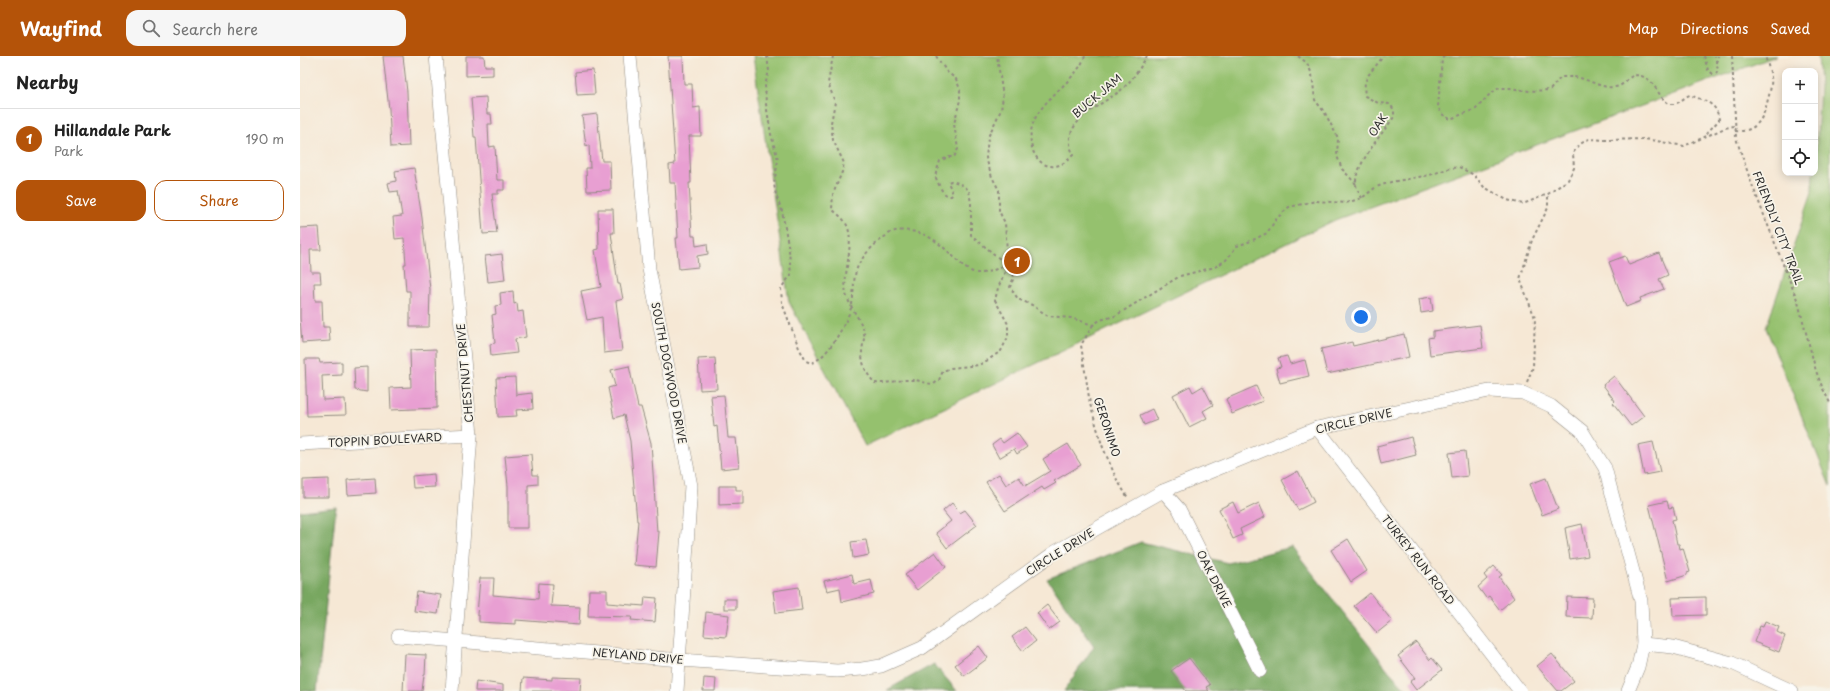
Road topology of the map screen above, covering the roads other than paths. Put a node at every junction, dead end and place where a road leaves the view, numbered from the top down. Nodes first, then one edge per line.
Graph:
1 (436, 56) edge
2 (630, 56) edge
3 (1317, 428) junction
4 (471, 435) junction
5 (300, 444) edge
6 (1163, 491) junction
7 (398, 636) dead end
8 (456, 641) junction
9 (1643, 644) junction
10 (680, 660) junction
11 (877, 666) joint
12 (1260, 671) dead end
13 (452, 691) edge
14 (677, 691) edge
15 (1520, 691) edge
16 (1628, 691) edge
17 (1792, 691) edge

1 - 4 street, CHESTNUT DRIVE
2 - 10 street, SOUTH DOGWOOD DRIVE
3 - 6 street, CIRCLE DRIVE
3 - 9 street, CIRCLE DRIVE
3 - 15 street, TURKEY RUN ROAD
4 - 5 street, TOPPIN BOULEVARD
4 - 8 street, CHESTNUT DRIVE
6 - 11 street, CIRCLE DRIVE
6 - 12 street, OAK DRIVE
7 - 8 street, NEYLAND DRIVE
8 - 10 street, NEYLAND DRIVE
8 - 13 street, CHESTNUT DRIVE
9 - 16 street, CIRCLE DRIVE
9 - 17 street
10 - 11 street, NEYLAND DRIVE
10 - 14 street, SOUTH DOGWOOD DRIVE

